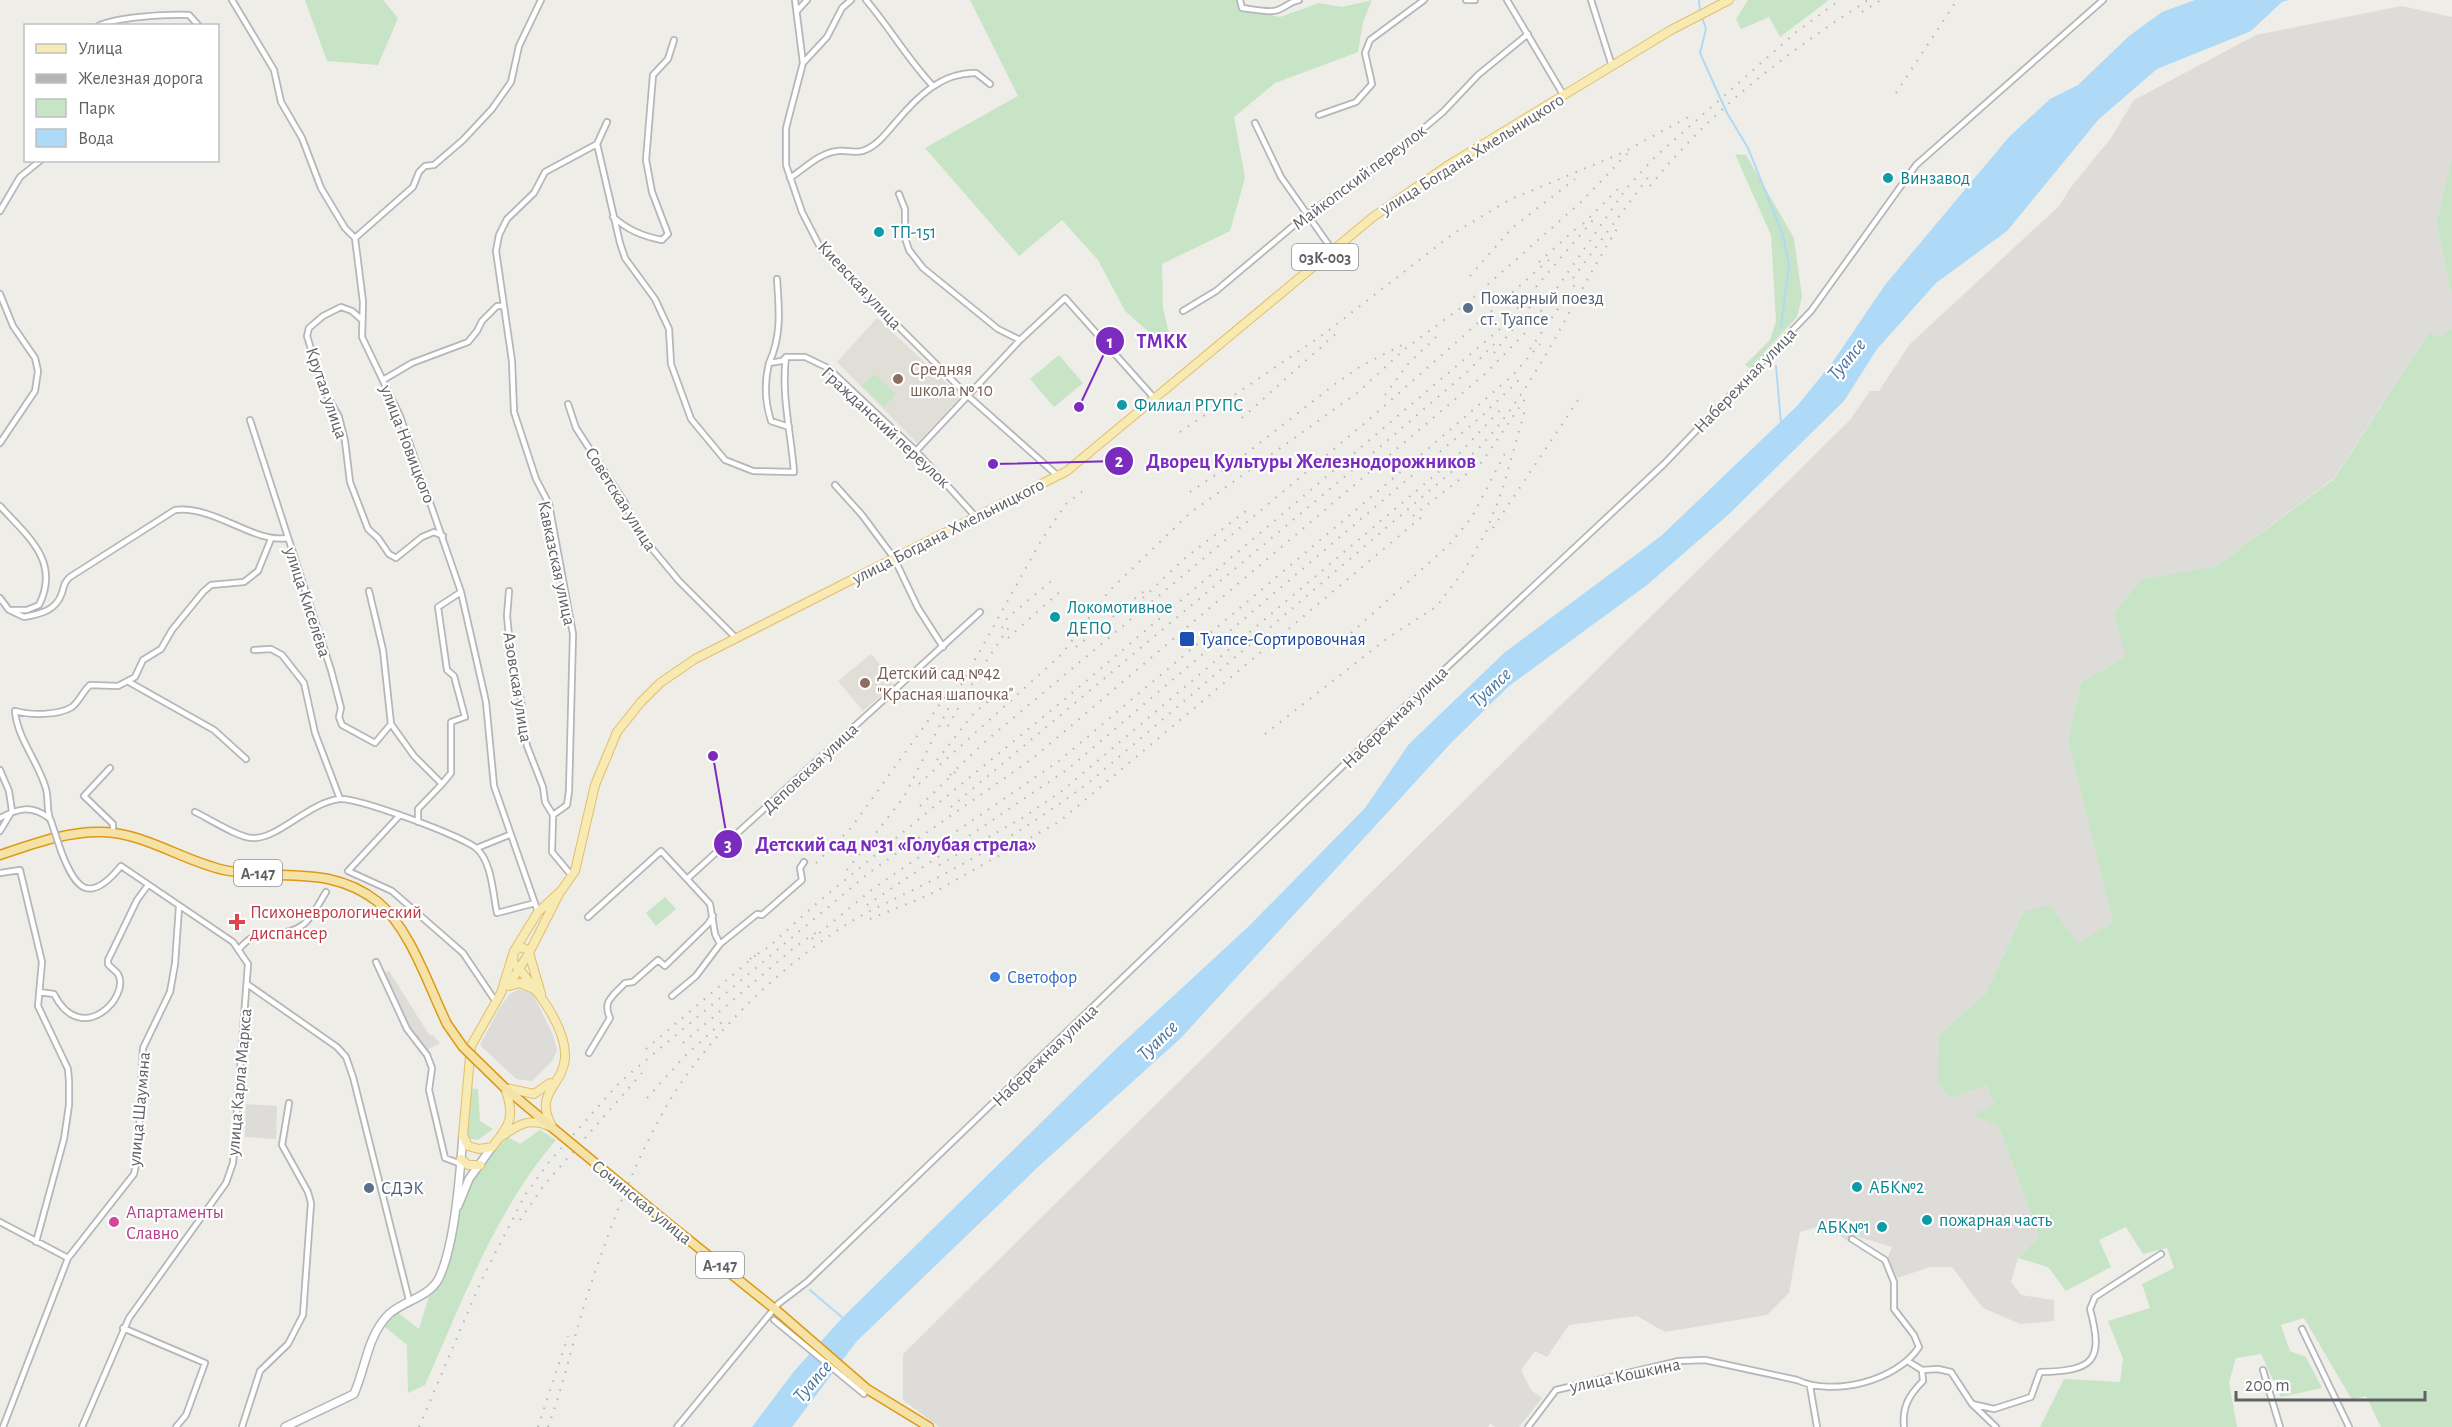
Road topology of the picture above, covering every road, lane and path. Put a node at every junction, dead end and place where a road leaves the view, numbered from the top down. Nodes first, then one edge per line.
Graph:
1 (232, 0) edge
2 (541, 0) edge
3 (795, 0) edge
4 (807, 0) edge
5 (851, 0) edge
6 (866, 0) edge
7 (1240, 0) edge
8 (1299, 0) edge
9 (1424, 0) edge
10 (1466, 0) edge
11 (1475, 0) edge
12 (1508, 0) edge
13 (1591, 0) edge
14 (1729, 0) edge
15 (2103, 0) edge
16 (797, 12) junction
17 (102, 24) edge
18 (197, 24) edge
19 (1528, 34) junction
20 (674, 40) dead end
21 (803, 63) junction
22 (1612, 66) junction
23 (990, 84) dead end
24 (933, 86) junction
25 (1564, 96) junction
26 (1319, 115) dead end
27 (607, 122) dead end
28 (1255, 123) dead end
29 (597, 144) junction
30 (39, 162) edge
31 (790, 178) junction
32 (899, 194) dead end
33 (0, 211) edge
34 (1305, 216) junction
35 (613, 217) junction
36 (356, 238) junction
37 (1333, 251) junction
38 (777, 279) dead end
39 (0, 294) edge
40 (504, 306) junction
41 (1183, 311) dead end
42 (362, 321) junction
43 (1020, 340) junction
44 (786, 357) junction
45 (769, 363) junction
46 (383, 380) junction
47 (968, 396) junction
48 (1155, 399) junction
49 (568, 404) dead end
50 (250, 420) dead end
51 (789, 427) junction
52 (0, 442) edge
53 (915, 450) junction
54 (1058, 476) junction
55 (835, 485) dead end
56 (0, 506) edge
57 (975, 516) junction
58 (443, 536) junction
59 (287, 538) junction
60 (271, 539) junction
61 (894, 558) junction
62 (369, 591) dead end
63 (509, 591) dead end
64 (461, 592) junction
65 (0, 598) edge
66 (9, 610) junction
67 (980, 612) dead end
68 (736, 638) junction
69 (943, 647) junction
70 (254, 650) dead end
71 (129, 682) junction
72 (391, 724) junction
73 (246, 759) dead end
74 (110, 768) dead end
75 (0, 770) edge
76 (442, 784) junction
77 (340, 799) junction
78 (12, 811) junction
79 (195, 812) dead end
80 (400, 815) junction
81 (553, 815) junction
82 (0, 818) edge
83 (50, 820) junction
84 (418, 822) junction
85 (0, 831) edge
86 (113, 833) junction
87 (510, 835) junction
88 (477, 848) junction
89 (0, 855) edge
90 (804, 862) dead end
91 (0, 873) edge
92 (572, 876) junction
93 (687, 879) junction
94 (148, 885) junction
95 (561, 891) junction
96 (326, 892) dead end
97 (535, 903) junction
98 (179, 907) junction
99 (538, 912) junction
100 (713, 916) junction
101 (588, 917) dead end
102 (720, 944) junction
103 (239, 949) junction
104 (514, 951) junction
105 (529, 953) junction
106 (376, 962) dead end
107 (520, 969) junction
108 (247, 984) junction
109 (509, 985) junction
110 (39, 992) junction
111 (501, 993) junction
112 (672, 996) dead end
113 (543, 998) junction
114 (496, 1002) junction
115 (589, 1053) dead end
116 (560, 1073) junction
117 (505, 1088) junction
118 (289, 1103) dead end
119 (554, 1129) junction
120 (463, 1135) junction
121 (499, 1139) junction
122 (492, 1147) junction
123 (461, 1161) junction
124 (480, 1165) junction
125 (455, 1214) junction
126 (0, 1222) edge
127 (1852, 1239) dead end
128 (36, 1242) junction
129 (2161, 1254) dead end
130 (68, 1258) junction
131 (409, 1300) junction
132 (775, 1309) junction
133 (774, 1320) dead end
134 (123, 1328) junction
135 (2302, 1329) dead end
136 (1909, 1362) junction
137 (1922, 1370) junction
138 (2263, 1370) dead end
139 (1810, 1386) junction
140 (865, 1391) junction
141 (1972, 1404) junction
142 (3, 1427) edge
143 (82, 1427) edge
144 (176, 1427) edge
145 (242, 1427) edge
146 (285, 1427) edge
147 (677, 1427) edge
148 (929, 1427) edge
149 (1528, 1427) edge
150 (1817, 1427) edge
151 (1904, 1427) edge
152 (1996, 1427) edge
153 (2280, 1427) edge
154 (2349, 1427) edge

1 - 36 street
2 - 36 street
3 - 16 street, Киевская улица
4 - 16 street
5 - 21 street
6 - 24 street
7 - 8 street
9 - 26 street
10 - 11 street
12 - 19 street
13 - 22 street
14 - 22 main road, 03К-003
15 - 132 street, Набережная улица
16 - 21 street, Киевская улица
17 - 18 street
19 - 25 street
19 - 34 street, Майкопский переулок
20 - 35 street
21 - 31 street, Киевская улица
22 - 25 main road, улица Богдана Хмельницкого / 03К-003
23 - 24 street
24 - 31 street
25 - 37 main road, улица Богдана Хмельницкого / 03К-003
27 - 29 street
28 - 34 street
29 - 35 street
29 - 40 street, Кавказская улица
30 - 33 street
31 - 47 street, Киевская улица
32 - 43 street
34 - 37 street
34 - 41 street, Майкопский переулок
35 - 51 street
36 - 42 street, улица Новицкого
37 - 48 main road, улица Богдана Хмельницкого / 03К-003
38 - 45 street
39 - 52 street
40 - 46 street
40 - 81 street, Кавказская улица
42 - 46 street, улица Новицкого
42 - 58 street, Крутая улица
43 - 47 street
43 - 48 street
44 - 45 street, Гражданский переулок
44 - 51 street
44 - 53 street, Гражданский переулок
45 - 51 street
46 - 58 street, улица Новицкого
47 - 53 street
47 - 54 street, Киевская улица
48 - 54 main road, улица Богдана Хмельницкого / 03К-003
49 - 68 street, Советская улица
50 - 59 street, улица Киселёва
53 - 57 street, Гражданский переулок
54 - 57 main road, улица Богдана Хмельницкого
55 - 61 street
56 - 66 street
57 - 61 main road, улица Богдана Хмельницкого
58 - 64 street, улица Новицкого
59 - 60 street
59 - 72 street, улица Киселёва
60 - 66 street
60 - 71 street
61 - 68 main road, улица Богдана Хмельницкого
61 - 69 street
62 - 72 street
63 - 81 street, Азовская улица
64 - 76 street
64 - 87 street, улица Новицкого
65 - 66 street
67 - 69 street, Деповская улица
68 - 92 main road, улица Богдана Хмельницкого
69 - 93 street, Деповская улица
70 - 77 street
71 - 73 street
71 - 83 street
72 - 76 street
74 - 86 street
75 - 78 street
76 - 84 street
77 - 79 street
77 - 80 street
78 - 82 street
78 - 83 street
78 - 85 street
80 - 84 street
80 - 114 street
81 - 92 street
83 - 94 street, bridge
84 - 88 street
86 - 89 highway, А-147
86 - 117 highway, А-147, bridge
87 - 88 street
87 - 97 street, улица Новицкого
88 - 97 street
90 - 102 street
91 - 110 street
92 - 95 main road, улица Богдана Хмельницкого
93 - 100 street
93 - 101 street
94 - 98 street
94 - 110 street
95 - 99 main road
95 - 105 main road
96 - 103 street
97 - 99 street, улица Новицкого
98 - 103 street
98 - 130 street, улица Шаумяна
99 - 104 main road
100 - 102 street
100 - 115 street
102 - 112 street
103 - 108 street, улица Карла Маркса
104 - 105 main road
104 - 107 main road
104 - 111 main road
105 - 107 main road
105 - 113 main road
106 - 123 street
107 - 109 main road
107 - 113 main road
108 - 131 street
108 - 134 street, улица Карла Маркса
109 - 111 main road
109 - 113 main road
110 - 128 street
111 - 114 main road
113 - 116 main road
114 - 120 main road
116 - 117 main road
116 - 119 main road
117 - 119 highway, А-147
117 - 121 main road, А-147
118 - 145 street
119 - 121 main road, А-147
119 - 132 highway, Сочинская улица / А-147, bridge
120 - 122 main road
120 - 123 main road
121 - 122 main road, А-147
122 - 124 main road
123 - 124 main road
123 - 125 main road
124 - 125 main road
125 - 131 main road
126 - 128 street
127 - 136 street
128 - 130 street
129 - 141 street
130 - 142 street, улица Шаумяна
131 - 146 main road
132 - 140 highway, Сочинская улица / А-147
132 - 147 street, Набережная улица
133 - 140 street
134 - 143 street, улица Карла Маркса
134 - 144 street
135 - 154 street
136 - 137 street
136 - 139 street, улица Кошкина
137 - 141 street
137 - 151 street
138 - 153 street
139 - 149 street, улица Кошкина
139 - 150 street
140 - 148 highway, Сочинская улица / А-147
141 - 152 street

